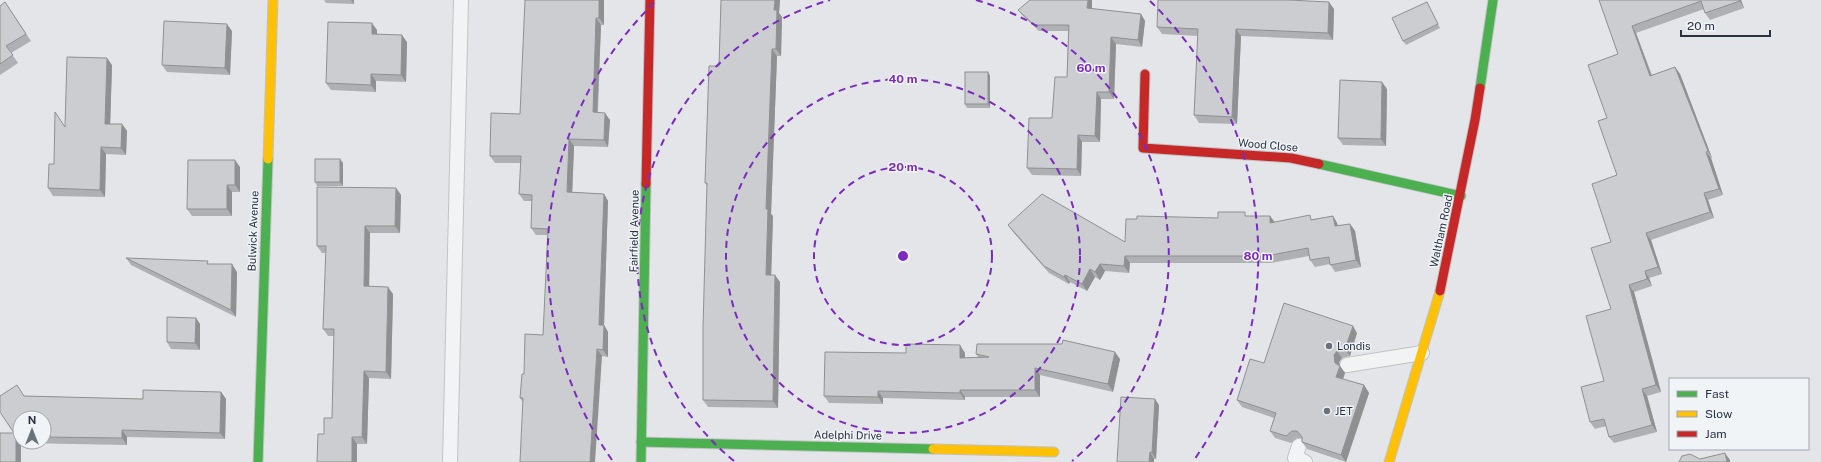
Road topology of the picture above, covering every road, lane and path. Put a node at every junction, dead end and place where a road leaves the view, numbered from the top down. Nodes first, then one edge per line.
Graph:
1 (273, 0) edge
2 (462, 0) edge
3 (650, 0) edge
4 (1493, 0) edge
5 (1145, 74) dead end
6 (1461, 196) junction
7 (1422, 353) junction
8 (1347, 365) dead end
9 (641, 442) junction
10 (1299, 446) edge
11 (1054, 452) dead end
12 (258, 462) edge
13 (450, 462) edge
14 (641, 462) edge
15 (1305, 462) edge
16 (1389, 462) edge

1 - 12 street, Bulwick Avenue
2 - 13 lane
3 - 9 street, Fairfield Avenue
4 - 6 street, Waltham Road
5 - 6 street, Wood Close
6 - 7 street, Waltham Road
7 - 8 lane
7 - 16 street, Waltham Road
9 - 11 street, Adelphi Drive
9 - 14 street, Fairfield Avenue
10 - 15 lane

